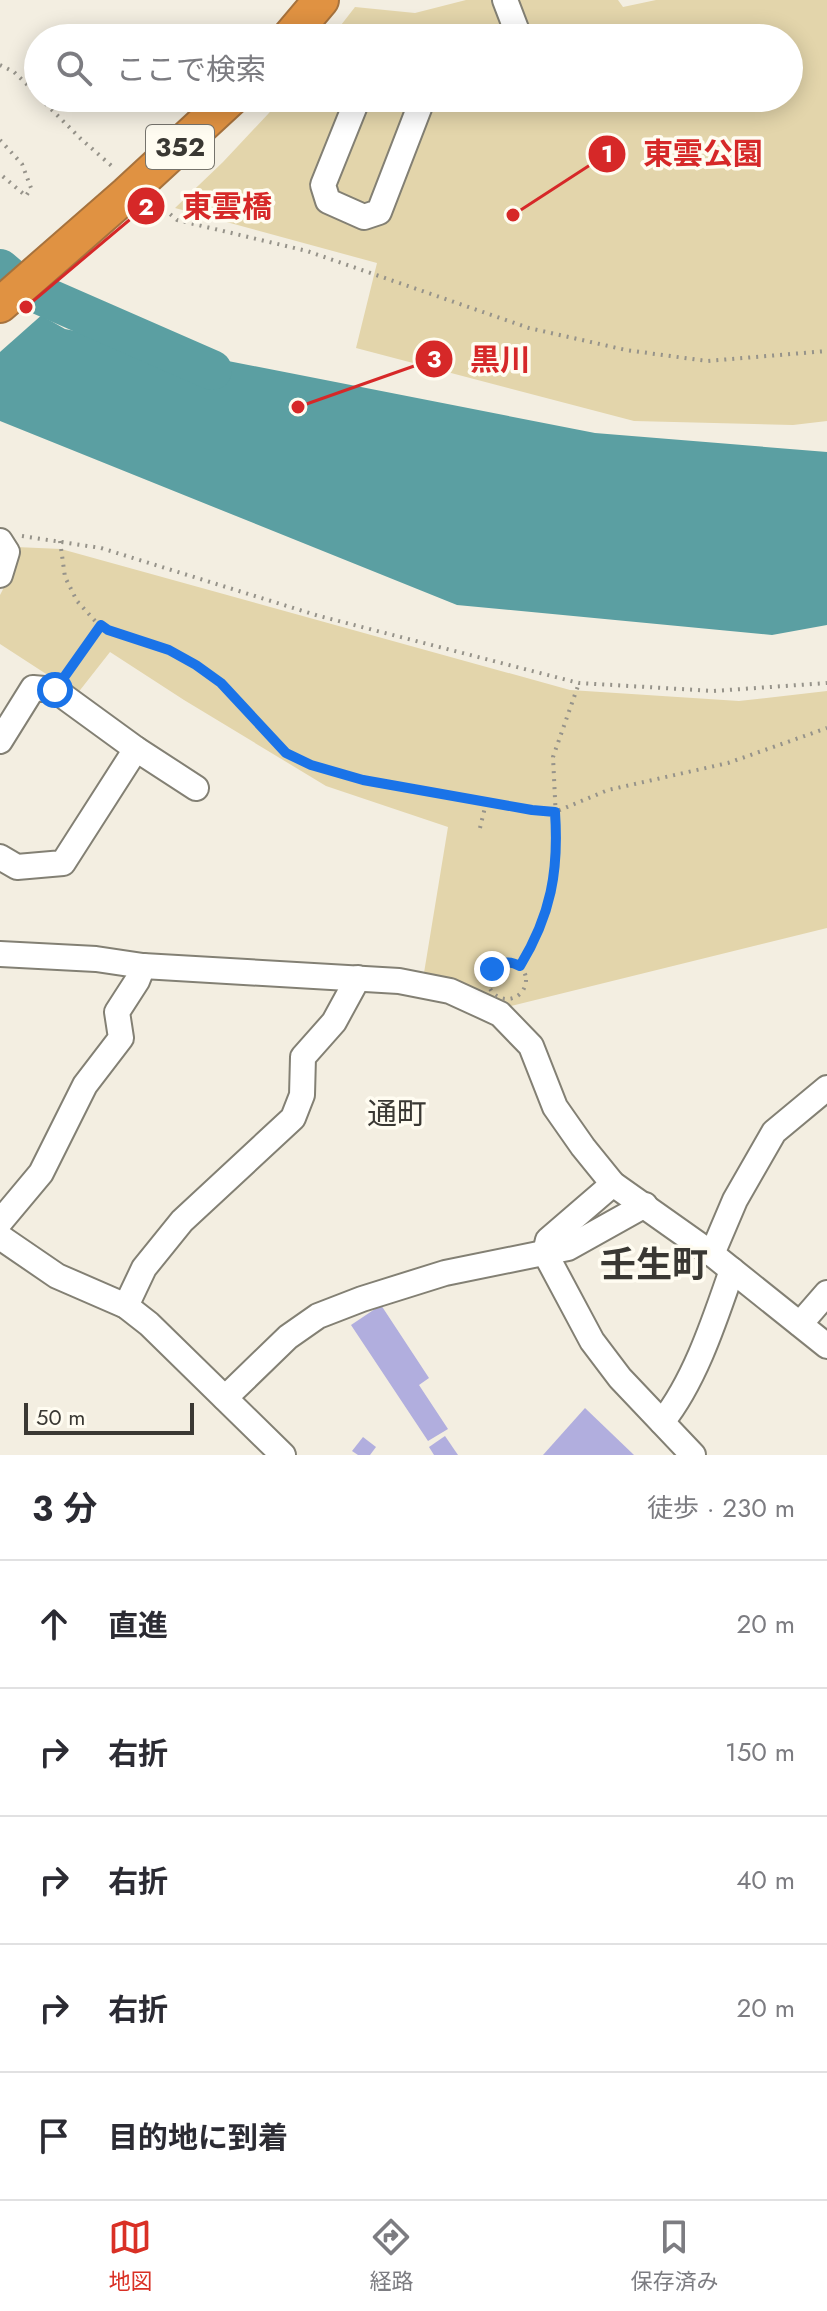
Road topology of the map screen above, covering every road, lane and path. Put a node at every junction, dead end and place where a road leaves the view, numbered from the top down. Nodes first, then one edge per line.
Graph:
1 (321, 0) edge
2 (505, 0) edge
3 (301, 24) edge
4 (514, 24) edge
5 (0, 65) edge
6 (24, 82) edge
7 (54, 112) edge
8 (216, 112) edge
9 (352, 112) edge
10 (418, 112) edge
11 (0, 140) edge
12 (0, 174) edge
13 (131, 190) junction
14 (0, 305) edge
15 (827, 351) edge
16 (6, 539) edge
17 (60, 541) junction
18 (0, 575) edge
19 (101, 625) junction
20 (579, 683) junction
21 (827, 683) edge
22 (55, 690) junction
23 (827, 728) edge
24 (0, 741) edge
25 (136, 749) junction
26 (196, 788) dead end
27 (486, 802) junction
28 (555, 812) junction
29 (480, 828) dead end
30 (0, 857) edge
31 (0, 954) edge
32 (143, 966) junction
33 (520, 966) junction
34 (358, 978) junction
35 (827, 1088) edge
36 (613, 1184) junction
37 (645, 1205) junction
38 (0, 1222) edge
39 (0, 1237) edge
40 (545, 1253) junction
41 (712, 1254) junction
42 (732, 1270) junction
43 (827, 1293) edge
44 (126, 1306) junction
45 (800, 1324) junction
46 (827, 1346) edge
47 (225, 1398) junction
48 (662, 1422) junction
49 (283, 1455) edge
50 (693, 1455) edge

1 - 3 highway
2 - 4 street
5 - 6 path
7 - 13 path
8 - 13 highway, 352
9 - 10 street
11 - 12 path
13 - 14 highway, 352
13 - 15 path
16 - 17 path
16 - 18 street
17 - 19 path
17 - 20 path
19 - 22 path
19 - 27 path
20 - 21 path
20 - 28 path
22 - 24 street
22 - 25 street
23 - 28 path
25 - 26 street
25 - 30 street
27 - 28 path
27 - 29 path
28 - 33 path
31 - 32 street
32 - 34 street
32 - 38 street
33 - 33 path
34 - 36 street
34 - 44 street
35 - 41 street
36 - 37 street
36 - 40 street
37 - 40 street
37 - 41 street
39 - 44 street
40 - 47 street
40 - 48 street
41 - 42 street
42 - 45 street
42 - 48 street
43 - 45 street
44 - 47 street
45 - 46 street
47 - 49 street
48 - 50 street

